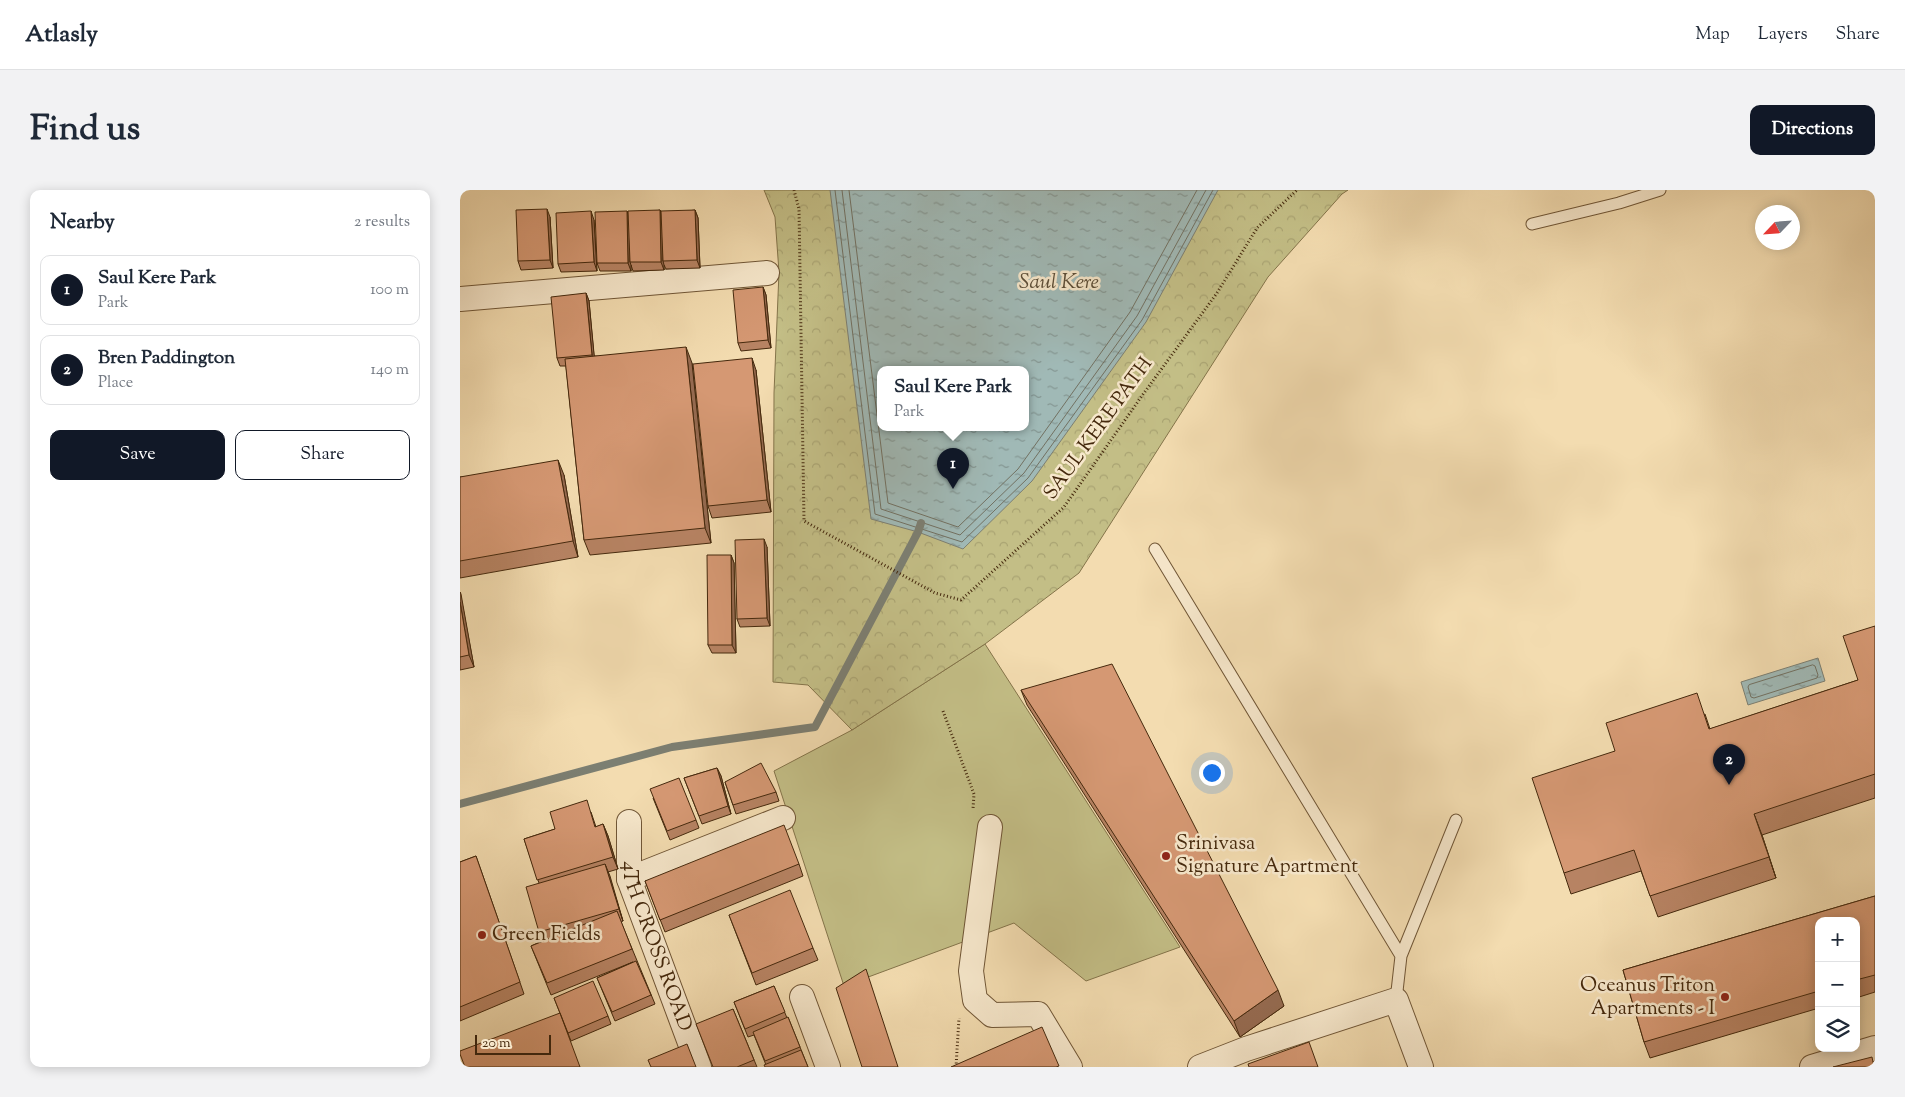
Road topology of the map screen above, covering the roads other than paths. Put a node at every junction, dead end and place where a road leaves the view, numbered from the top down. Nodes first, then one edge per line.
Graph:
1 (1660, 190) edge
2 (1532, 224) dead end
3 (767, 273) dead end
4 (460, 299) edge
5 (1155, 549) dead end
6 (783, 818) dead end
7 (1456, 820) dead end
8 (629, 822) dead end
9 (990, 827) dead end
10 (629, 879) junction
11 (1401, 956) junction
12 (802, 997) dead end
13 (1396, 1000) junction
14 (1875, 1048) edge
15 (1238, 1060) edge
16 (699, 1067) edge
17 (828, 1067) edge
18 (1070, 1067) edge
19 (1200, 1067) edge
20 (1421, 1067) edge
21 (1812, 1067) edge

1 - 2 lane
3 - 4 street
5 - 11 lane
6 - 10 street
7 - 11 lane
8 - 10 street, 4TH CROSS ROAD
9 - 18 street
10 - 16 street, 4TH CROSS ROAD
11 - 13 lane
12 - 17 street
13 - 15 street
13 - 20 street
14 - 21 street
15 - 19 street

